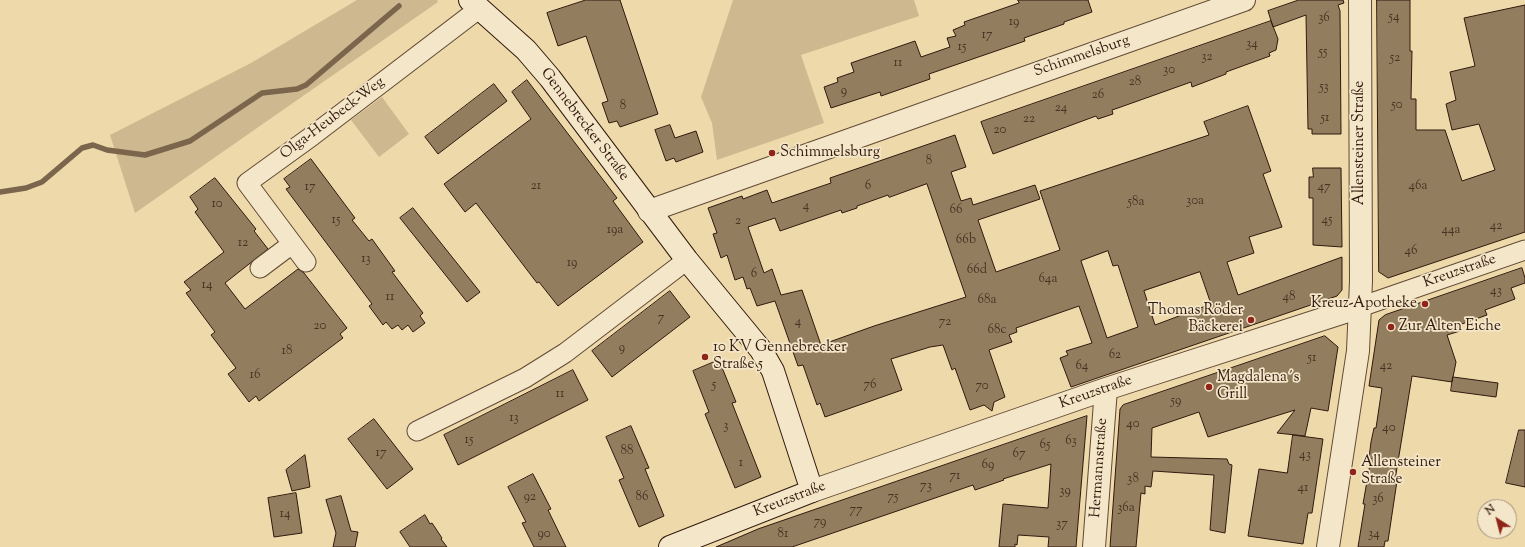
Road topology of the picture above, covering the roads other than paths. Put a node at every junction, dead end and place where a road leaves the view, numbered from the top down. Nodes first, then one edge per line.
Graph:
1 (1244, 0) edge
2 (1360, 0) edge
3 (475, 4) edge
4 (649, 211) junction
5 (292, 244) junction
6 (1525, 250) edge
7 (687, 260) junction
8 (306, 262) dead end
9 (260, 268) dead end
10 (1360, 307) junction
11 (1106, 389) junction
12 (417, 431) dead end
13 (812, 491) junction
14 (670, 547) edge
15 (1094, 547) edge
16 (1328, 547) edge

1 - 4 street, Schimmelsburg
2 - 10 street, Allensteiner Straße
3 - 4 street, Gennebrecker Straße
3 - 5 street, Olga-Heubeck-Weg
4 - 7 street, Gennebrecker Straße
5 - 8 street, Olga-Heubeck-Weg
5 - 9 street
6 - 10 street, Kreuzstraße
7 - 12 street
7 - 13 street, Gennebrecker Straße
10 - 11 street, Kreuzstraße
10 - 16 street, Allensteiner Straße
11 - 13 street, Kreuzstraße
11 - 15 street, Hermannstraße
13 - 14 street, Kreuzstraße

